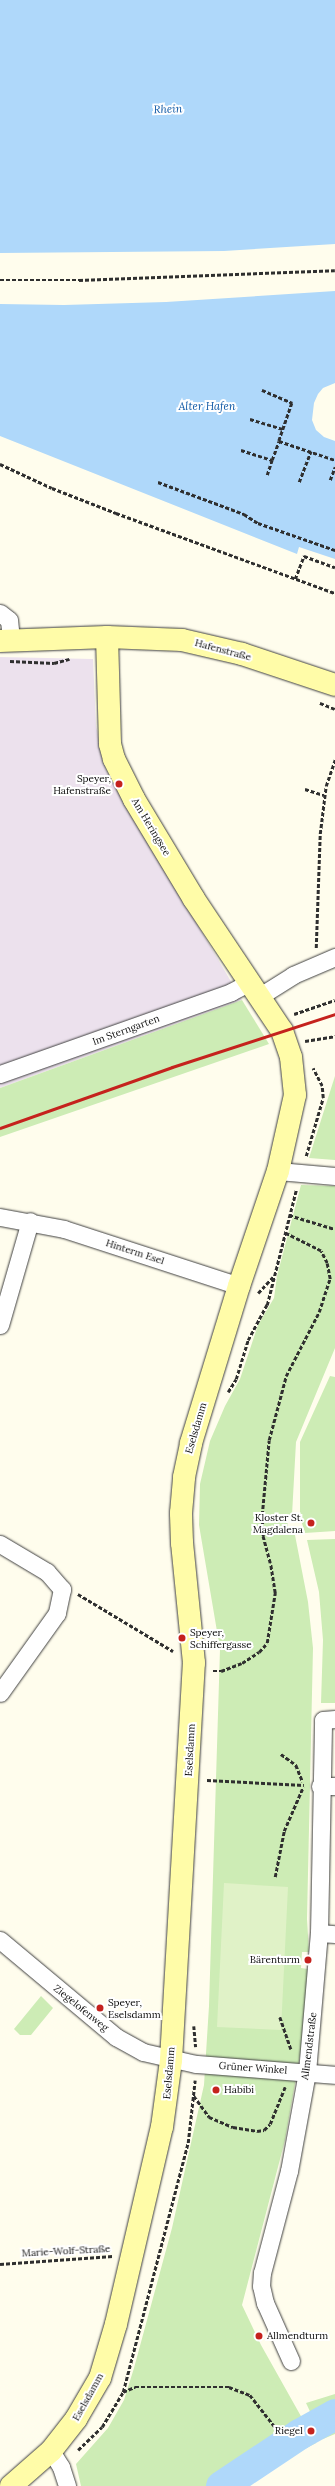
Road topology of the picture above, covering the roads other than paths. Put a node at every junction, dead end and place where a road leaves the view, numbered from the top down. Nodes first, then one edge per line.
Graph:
1 (0, 613) edge
2 (107, 637) junction
3 (5, 647) edge
4 (335, 685) edge
5 (335, 957) edge
6 (255, 989) junction
7 (0, 1074) edge
8 (278, 1171) junction
9 (335, 1176) edge
10 (0, 1217) edge
11 (30, 1221) junction
12 (239, 1286) junction
13 (0, 1325) edge
14 (0, 1544) edge
15 (0, 1693) edge
16 (329, 1720) edge
17 (320, 1786) edge
18 (327, 1934) edge
19 (0, 1940) edge
20 (171, 2060) junction
21 (307, 2072) junction
22 (335, 2076) edge
23 (291, 2361) dead end
24 (51, 2451) junction
25 (66, 2484) edge
26 (11, 2486) edge

1 - 3 street
2 - 3 street, Hafenstraße
2 - 4 street, Hafenstraße
2 - 6 street, Am Heringsee
5 - 6 street, Im Sterngarten
6 - 7 street, Im Sterngarten
6 - 8 street, Eselsdamm
8 - 9 street
8 - 12 street, Eselsdamm
10 - 11 street, Hinterm Esel
11 - 12 street, Hinterm Esel
11 - 13 street
12 - 20 street, Eselsdamm
14 - 15 street
16 - 17 street, Allmendstraße
17 - 18 street, Allmendstraße
18 - 21 street, Allmendstraße
19 - 20 street, Ziegelofenweg
20 - 21 street, Grüner Winkel
20 - 24 street, Eselsdamm
21 - 22 street, Grüner Winkel
21 - 23 street, Allmendstraße
24 - 25 street
24 - 26 street, Eselsdamm

